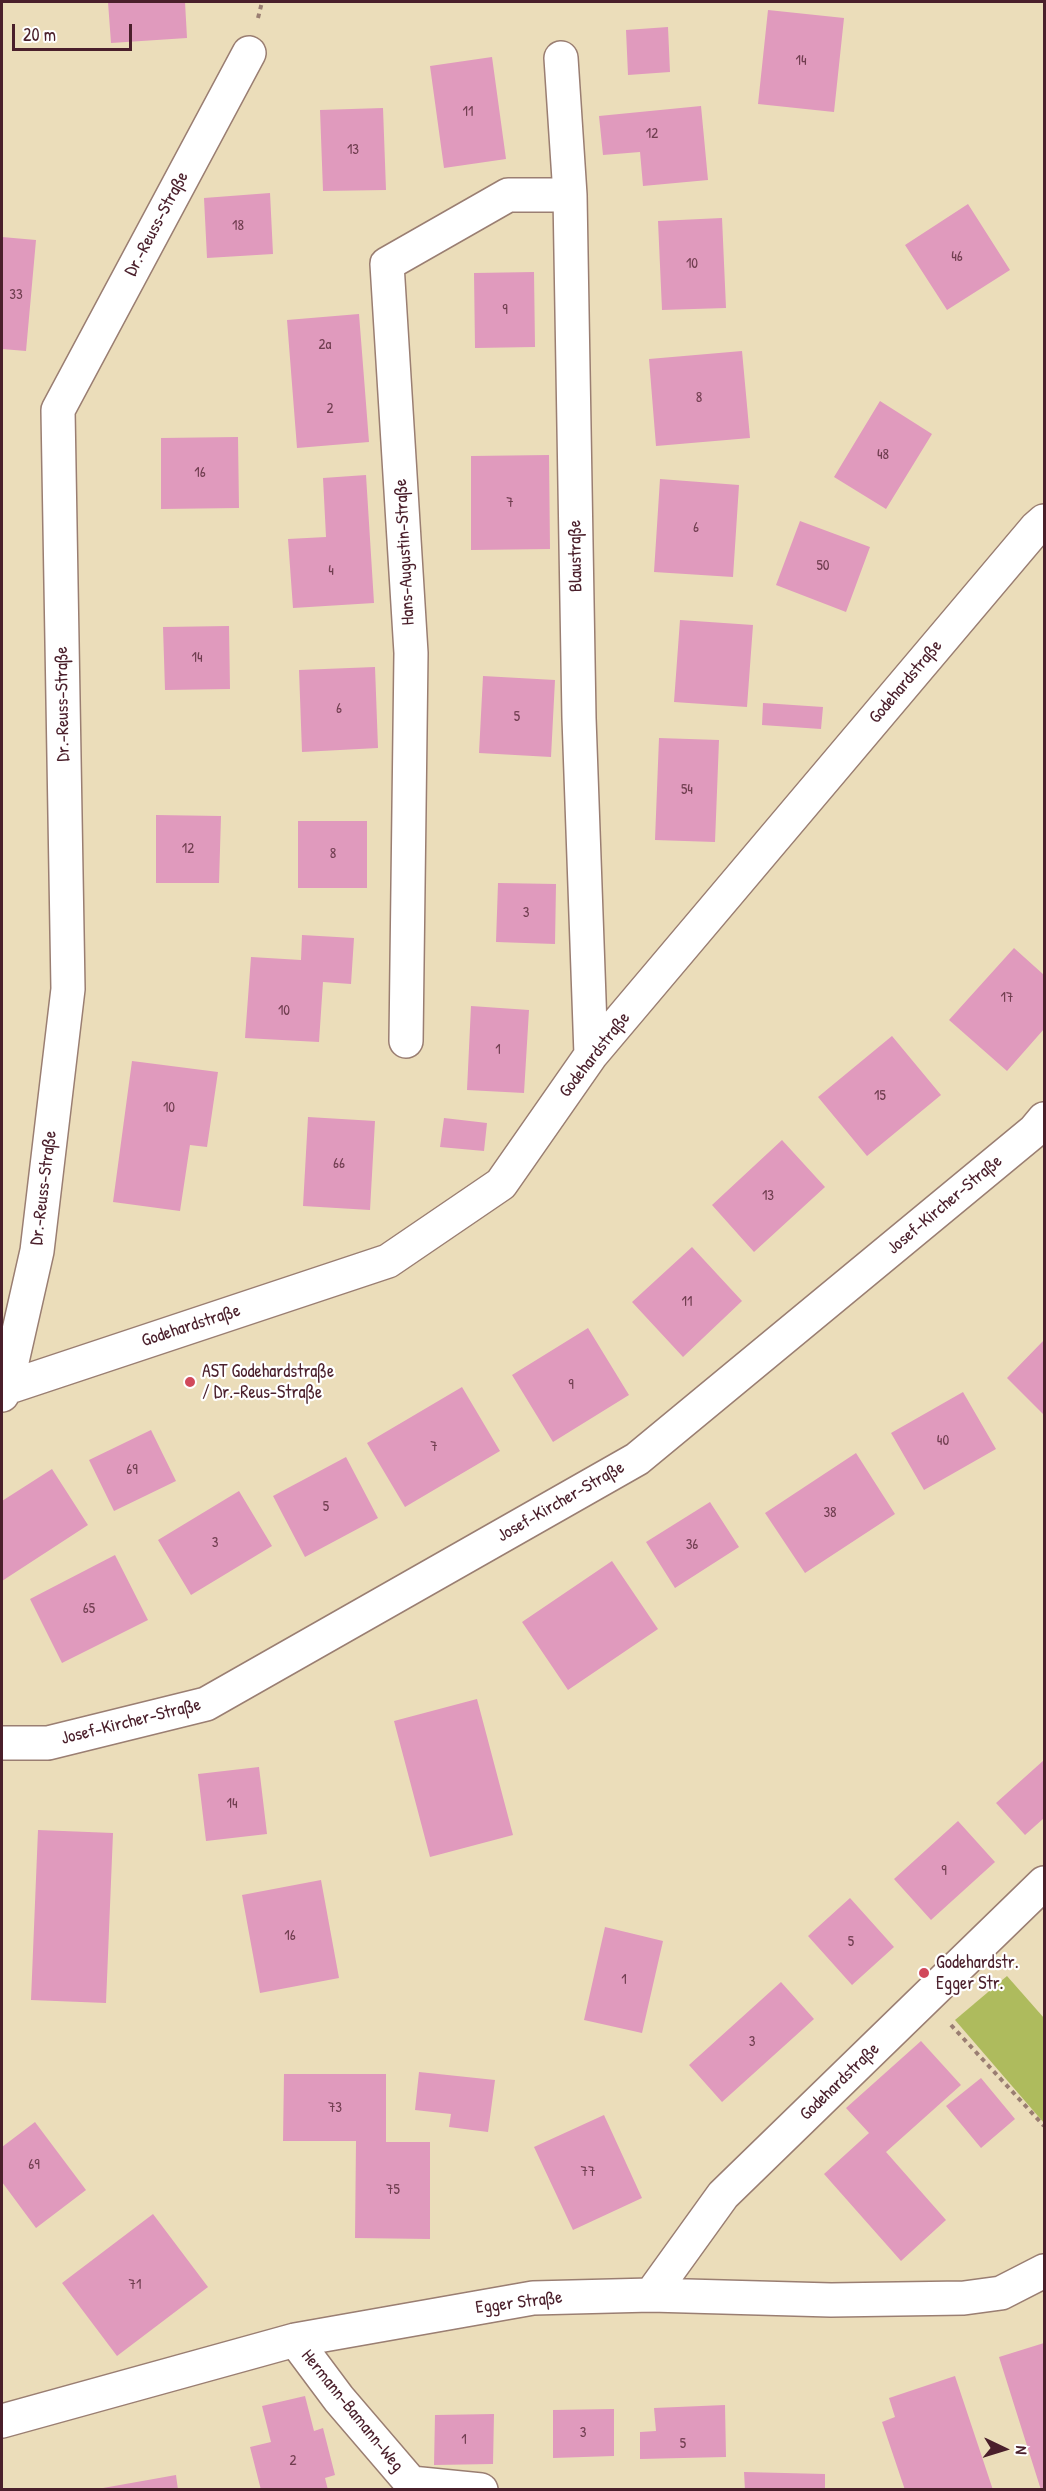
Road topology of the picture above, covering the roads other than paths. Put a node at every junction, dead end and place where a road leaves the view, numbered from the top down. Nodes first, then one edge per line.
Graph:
1 (249, 53) dead end
2 (561, 57) dead end
3 (570, 195) junction
4 (1044, 521) edge
5 (406, 1041) dead end
6 (591, 1055) junction
7 (1044, 1119) edge
8 (4, 1391) edge
9 (2, 1743) edge
10 (1044, 1883) edge
11 (1044, 2271) edge
12 (651, 2295) junction
13 (295, 2340) junction
14 (2, 2421) edge
15 (481, 2490) edge

1 - 8 street, Dr.-Reuss-Straße
2 - 3 street, Blaustraße
3 - 5 street, Hans-Augustin-Straße
3 - 6 street, Blaustraße
4 - 6 street, Godehardstraße
6 - 8 street, Godehardstraße
7 - 9 street, Josef-Kircher-Straße
10 - 12 street, Godehardstraße
11 - 12 street, Egger Straße
12 - 13 street, Egger Straße
13 - 14 street, Egger Straße
13 - 15 street, Hermann-Bamann-Weg

